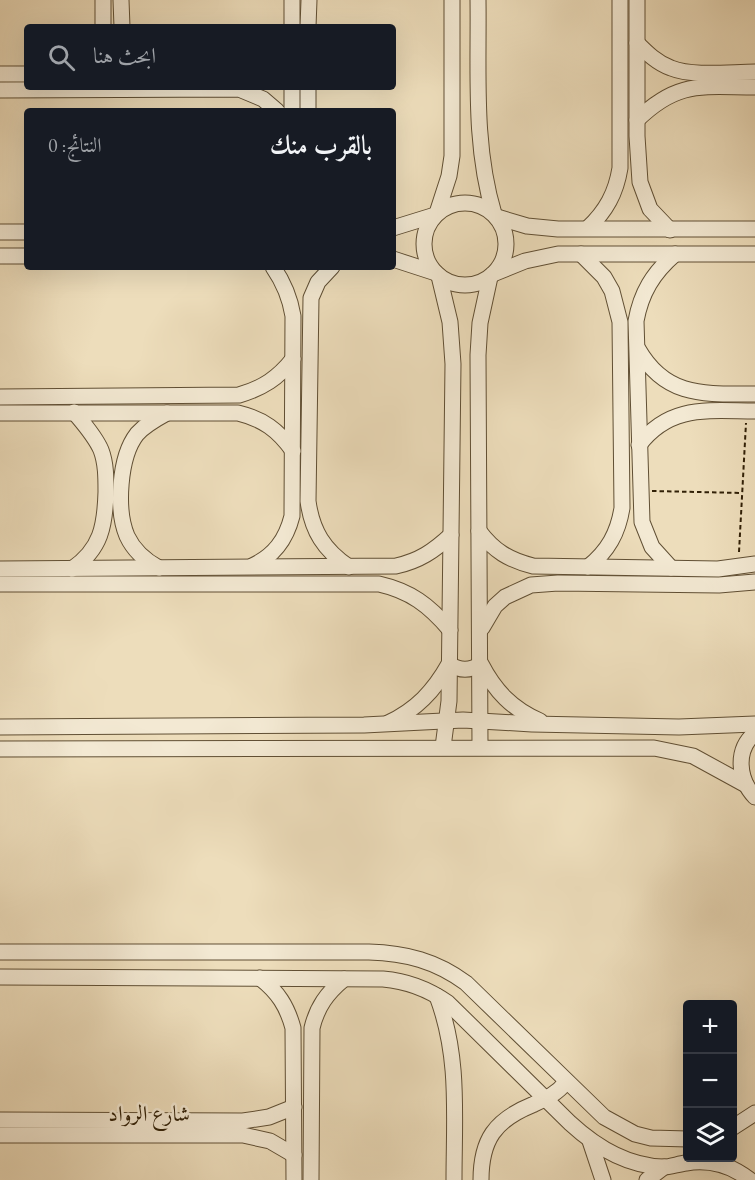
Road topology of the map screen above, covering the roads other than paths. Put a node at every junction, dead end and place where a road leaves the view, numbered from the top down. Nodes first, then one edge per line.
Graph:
1 (103, 0) edge
2 (121, 0) edge
3 (292, 0) edge
4 (309, 0) edge
5 (452, 0) edge
6 (478, 0) edge
7 (620, 0) edge
8 (637, 0) edge
9 (111, 24) edge
10 (113, 24) edge
11 (292, 24) edge
12 (308, 24) edge
13 (637, 43) junction
14 (755, 72) edge
15 (0, 74) edge
16 (24, 74) edge
17 (699, 80) junction
18 (755, 87) edge
19 (24, 89) edge
20 (0, 90) edge
21 (244, 90) edge
22 (292, 90) edge
23 (308, 90) edge
24 (274, 108) edge
25 (292, 108) edge
26 (308, 108) edge
27 (637, 128) junction
28 (479, 136) junction
29 (453, 137) junction
30 (620, 137) junction
31 (436, 214) junction
32 (496, 215) junction
33 (396, 227) edge
34 (588, 228) junction
35 (558, 229) junction
36 (755, 229) edge
37 (670, 230) junction
38 (0, 232) edge
39 (24, 232) edge
40 (558, 254) junction
41 (581, 254) junction
42 (675, 254) junction
43 (755, 254) edge
44 (0, 256) edge
45 (24, 256) edge
46 (396, 260) edge
47 (275, 270) edge
48 (329, 270) edge
49 (438, 275) junction
50 (492, 276) junction
51 (293, 316) junction
52 (309, 316) junction
53 (636, 321) junction
54 (620, 322) junction
55 (636, 347) junction
56 (453, 353) junction
57 (478, 355) junction
58 (293, 359) junction
59 (688, 391) junction
60 (755, 394) edge
61 (239, 395) junction
62 (0, 397) edge
63 (751, 411) edge
64 (74, 412) junction
65 (168, 412) junction
66 (689, 412) junction
67 (0, 413) edge
68 (238, 413) junction
69 (639, 445) junction
70 (293, 451) junction
71 (105, 466) junction
72 (123, 466) junction
73 (301, 484) junction
74 (622, 508) junction
75 (640, 508) junction
76 (104, 522) junction
77 (123, 522) junction
78 (479, 531) junction
79 (451, 535) junction
80 (755, 564) edge
81 (533, 566) junction
82 (250, 567) junction
83 (349, 567) junction
84 (379, 567) junction
85 (588, 567) junction
86 (159, 568) junction
87 (671, 568) junction
88 (0, 569) edge
89 (72, 569) junction
90 (755, 582) edge
91 (0, 584) edge
92 (379, 584) junction
93 (531, 585) junction
94 (450, 630) junction
95 (481, 631) junction
96 (449, 664) junction
97 (481, 664) junction
98 (446, 720) junction
99 (480, 720) junction
100 (546, 724) junction
101 (755, 724) edge
102 (382, 725) junction
103 (0, 727) edge
104 (60, 727) junction
105 (679, 727) junction
106 (755, 733) edge
107 (443, 747) junction
108 (480, 747) junction
109 (0, 749) edge
110 (61, 749) junction
111 (670, 750) junction
112 (752, 794) edge
113 (0, 952) edge
114 (195, 952) junction
115 (231, 952) junction
116 (389, 953) junction
117 (430, 962) junction
118 (0, 977) edge
119 (196, 978) junction
120 (225, 978) junction
121 (260, 978) junction
122 (344, 979) junction
123 (383, 979) junction
124 (416, 986) junction
125 (437, 996) junction
126 (293, 1028) junction
127 (312, 1028) junction
128 (566, 1082) junction
129 (545, 1099) junction
130 (590, 1104) junction
131 (294, 1107) junction
132 (755, 1113) edge
133 (0, 1120) edge
134 (570, 1123) junction
135 (737, 1125) edge
136 (243, 1128) junction
137 (0, 1135) edge
138 (683, 1140) edge
139 (590, 1141) junction
140 (294, 1155) junction
141 (683, 1161) edge
142 (710, 1162) edge
143 (664, 1167) junction
144 (454, 1176) edge
145 (481, 1178) edge
146 (294, 1180) edge
147 (311, 1180) edge
148 (603, 1180) edge
149 (646, 1180) edge
150 (750, 1180) edge

1 - 9 street
2 - 10 street
3 - 11 street
4 - 12 street
5 - 29 street
6 - 28 street
7 - 30 street
8 - 13 street
13 - 17 street
13 - 27 street
14 - 17 street
15 - 16 street
17 - 18 street
17 - 27 street
19 - 20 street
21 - 24 street
22 - 25 street
23 - 26 street
27 - 30 street
27 - 37 street
28 - 29 street
28 - 32 street
29 - 31 street
30 - 34 street
31 - 32 street
31 - 33 street
31 - 49 street
32 - 35 street
32 - 50 street
34 - 35 street
34 - 37 street
35 - 40 street
36 - 37 street
38 - 39 street
40 - 41 street
40 - 50 street
41 - 42 street
41 - 54 street
42 - 43 street
42 - 53 street
44 - 45 street
46 - 49 street
47 - 51 street
48 - 52 street
49 - 50 street
49 - 56 street
50 - 57 street
51 - 52 street
51 - 58 street
52 - 73 street
53 - 54 street
53 - 55 street
54 - 74 street
55 - 59 street
55 - 69 street
56 - 57 street
56 - 79 street
57 - 78 street
58 - 61 street
58 - 70 street
59 - 60 street
59 - 66 street
61 - 62 street
61 - 68 street
63 - 66 street
64 - 65 street
64 - 67 street
64 - 71 street
65 - 68 street
65 - 72 street
66 - 69 street
68 - 70 street
69 - 75 street
70 - 73 street
71 - 72 street
71 - 76 street
72 - 77 street
73 - 82 street
73 - 83 street
74 - 75 street
74 - 85 street
75 - 87 street
76 - 77 street
76 - 89 street
77 - 86 street
78 - 81 street
78 - 95 street
79 - 84 street
79 - 94 street
80 - 87 street
81 - 85 street
81 - 93 street
82 - 83 street
82 - 86 street
83 - 84 street
84 - 92 street
85 - 87 street
86 - 89 street
88 - 89 street
90 - 93 street
91 - 92 street
92 - 94 street
93 - 95 street
94 - 96 street
95 - 97 street
96 - 97 street
96 - 98 street
96 - 102 street
97 - 99 street
97 - 100 street
98 - 99 street
98 - 102 street
98 - 107 street
99 - 100 street
99 - 108 street
100 - 105 street
101 - 105 street
102 - 104 street
103 - 104 street
104 - 110 street
105 - 111 street
106 - 112 street
107 - 108 street
107 - 110 street
108 - 111 street
109 - 110 street
111 - 112 street
113 - 114 street
114 - 115 street
114 - 119 street
115 - 116 street
115 - 120 street
116 - 117 street
116 - 123 street
117 - 124 street
117 - 128 street
118 - 119 street
119 - 120 street
120 - 121 street
121 - 122 street
121 - 126 street
122 - 123 street
122 - 127 street
123 - 124 street
124 - 125 street
125 - 129 street
125 - 144 street
126 - 127 street
126 - 131 street
127 - 147 street
128 - 129 street
128 - 130 street
129 - 134 street
129 - 145 street
130 - 134 street
130 - 138 street
131 - 136 street, شارع الرواد
131 - 140 street
132 - 135 street
133 - 136 street, شارع الرواد
134 - 139 street
136 - 137 street, شارع الرواد
136 - 140 street, شارع الرواد
139 - 143 street
139 - 148 street
140 - 146 street
141 - 143 street
142 - 150 street
143 - 149 street
144 - 145 street

